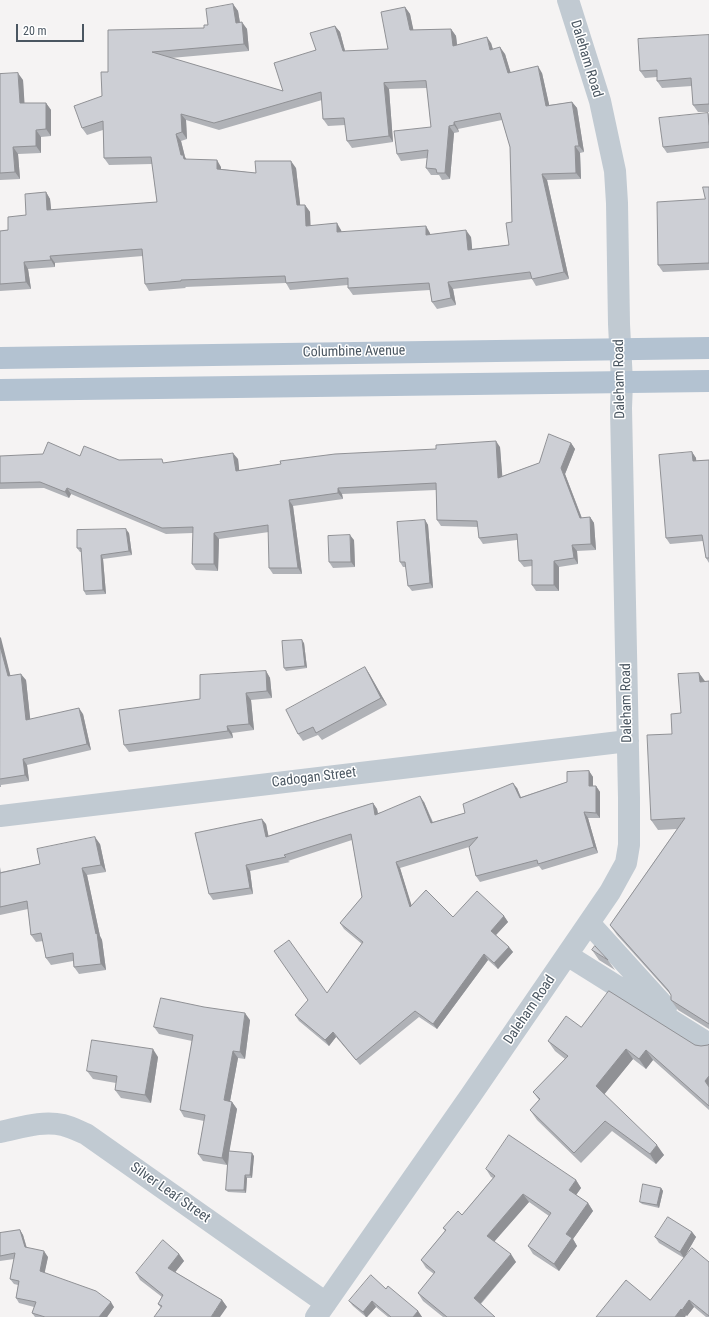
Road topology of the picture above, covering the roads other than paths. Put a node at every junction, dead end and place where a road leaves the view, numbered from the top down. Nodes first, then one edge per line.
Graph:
1 (568, 0) edge
2 (709, 348) edge
3 (620, 350) junction
4 (154, 355) junction
5 (0, 358) edge
6 (709, 381) edge
7 (622, 382) junction
8 (153, 388) junction
9 (0, 390) edge
10 (628, 741) junction
11 (0, 816) edge
12 (589, 923) junction
13 (567, 955) junction
14 (684, 1028) junction
15 (709, 1044) edge
16 (0, 1132) edge
17 (321, 1310) edge

1 - 3 street, Daleham Road
2 - 3 main road, Columbine Avenue
3 - 4 main road, Columbine Avenue
3 - 7 street, Daleham Road
4 - 5 main road, Columbine Avenue
4 - 8 main road
6 - 7 main road
7 - 8 main road
7 - 10 street, Daleham Road
8 - 9 main road
10 - 11 street, Cadogan Street
10 - 12 street, Daleham Road
12 - 13 street, Daleham Road
12 - 14 street
13 - 14 street
13 - 17 street, Daleham Road
14 - 15 street
16 - 17 street, Silver Leaf Street

